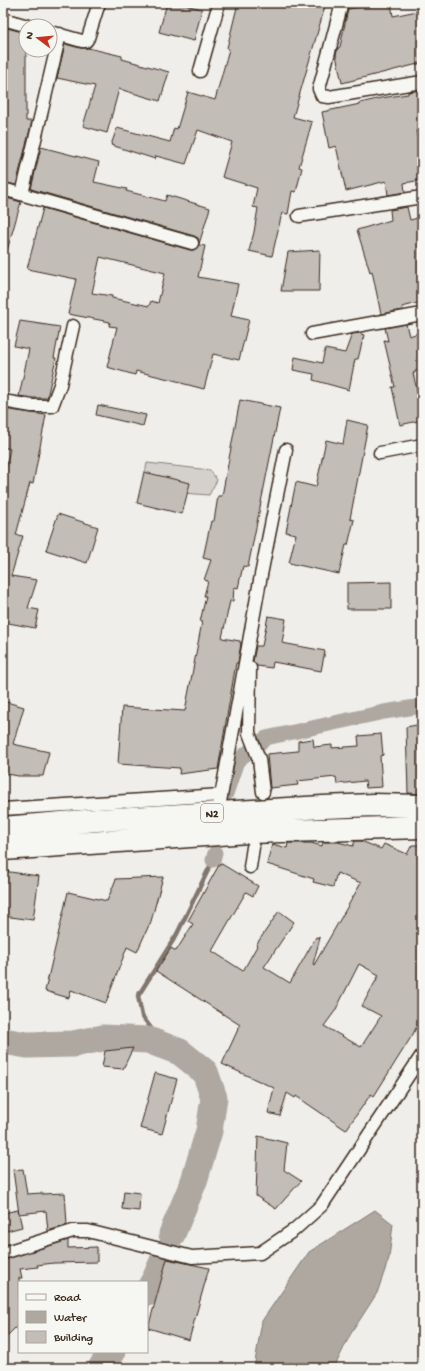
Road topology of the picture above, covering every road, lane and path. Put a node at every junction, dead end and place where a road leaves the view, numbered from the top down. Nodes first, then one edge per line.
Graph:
1 (98, 3) edge
2 (219, 3) edge
3 (342, 3) edge
4 (3, 19) edge
5 (18, 23) edge
6 (58, 34) edge
7 (50, 58) edge
8 (200, 71) dead end
9 (422, 82) edge
10 (3, 189) edge
11 (22, 194) junction
12 (422, 197) edge
13 (299, 216) dead end
14 (192, 243) dead end
15 (422, 314) edge
16 (73, 326) dead end
17 (312, 334) dead end
18 (3, 400) edge
19 (422, 445) edge
20 (286, 450) dead end
21 (380, 453) dead end
22 (261, 575) junction
23 (263, 792) dead end
24 (219, 804) junction
25 (422, 806) edge
26 (3, 808) edge
27 (422, 827) edge
28 (3, 828) edge
29 (253, 847) dead end
30 (3, 849) edge
31 (250, 867) dead end
32 (422, 1055) edge
33 (3, 1254) edge

1 - 6 street
2 - 8 street
3 - 9 street
4 - 5 street
7 - 11 street
10 - 11 street
11 - 14 street
12 - 13 street
15 - 17 street
16 - 18 street
19 - 21 street
20 - 22 street
22 - 23 street
22 - 24 street
24 - 25 highway, N2
24 - 26 street
24 - 28 highway, N2
27 - 30 highway, N2
29 - 31 street
32 - 33 street

